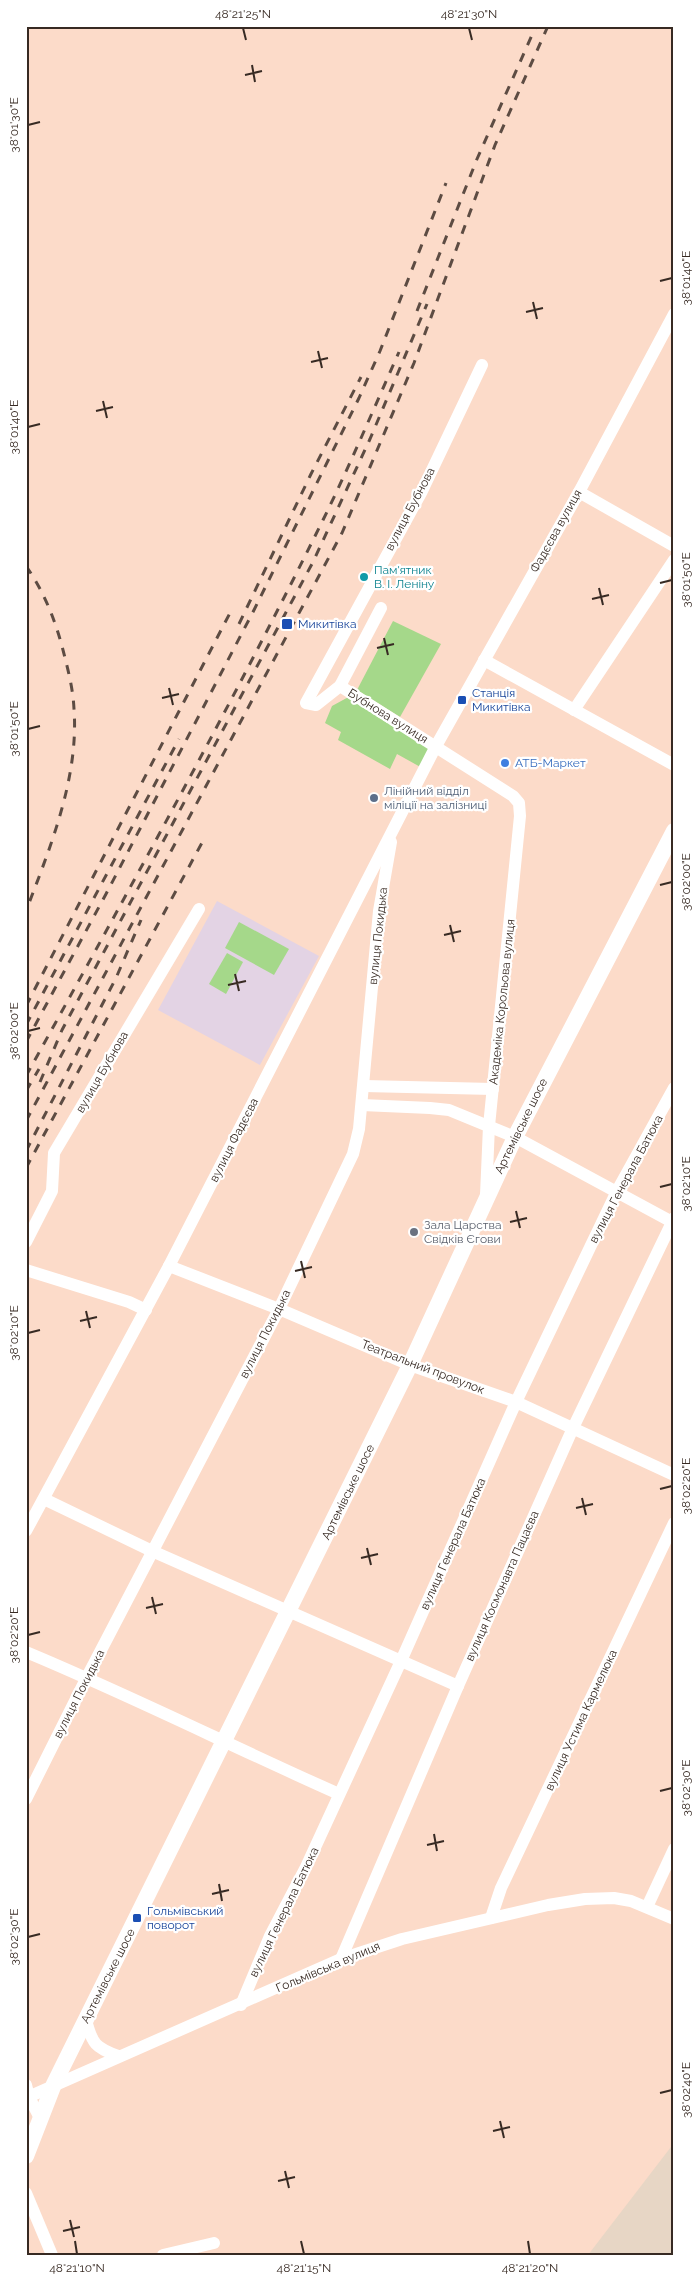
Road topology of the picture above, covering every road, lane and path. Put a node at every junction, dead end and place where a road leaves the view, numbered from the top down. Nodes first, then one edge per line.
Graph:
1 (674, 314) edge
2 (482, 365) dead end
3 (578, 492) junction
4 (674, 546) edge
5 (674, 560) edge
6 (381, 608) dead end
7 (484, 660) junction
8 (340, 686) junction
9 (306, 703) joint
10 (574, 710) junction
11 (436, 746) junction
12 (674, 765) edge
13 (519, 803) joint
14 (392, 835) junction
15 (671, 840) edge
16 (199, 909) dead end
17 (364, 1086) junction
18 (674, 1088) edge
19 (493, 1089) junction
20 (362, 1105) junction
21 (489, 1126) junction
22 (515, 1137) junction
23 (617, 1191) junction
24 (486, 1202) junction
25 (673, 1221) edge
26 (26, 1242) edge
27 (169, 1266) junction
28 (26, 1270) edge
29 (279, 1309) junction
30 (146, 1310) junction
31 (410, 1365) junction
32 (516, 1402) junction
33 (573, 1428) junction
34 (674, 1475) edge
35 (44, 1499) junction
36 (674, 1523) edge
37 (26, 1531) edge
38 (152, 1551) junction
39 (289, 1613) junction
40 (26, 1652) edge
41 (401, 1661) junction
42 (87, 1677) junction
43 (458, 1686) junction
44 (224, 1743) junction
45 (340, 1794) junction
46 (26, 1799) edge
47 (674, 1848) edge
48 (646, 1906) junction
49 (491, 1918) junction
50 (674, 1919) edge
51 (341, 1959) junction
52 (241, 2005) junction
53 (86, 2020) junction
54 (118, 2056) junction
55 (54, 2084) junction
56 (27, 2094) edge
57 (40, 2118) junction
58 (26, 2156) edge
59 (26, 2193) edge
60 (214, 2243) dead end
61 (52, 2255) edge
62 (164, 2255) edge

1 - 3 street, Фадєєва вулиця
2 - 9 street, вулиця Бубнова
3 - 4 street
3 - 7 street, Фадєєва вулиця
5 - 10 street
6 - 8 street, Бубнова вулиця
7 - 10 street
7 - 11 street, Фадєєва вулиця
8 - 9 street, Бубнова вулиця
8 - 11 street, Бубнова вулиця
10 - 12 street
11 - 13 street, Бубнова вулиця
11 - 14 street, вулиця Фадєєва
13 - 19 street, Академіка Корольова вулиця
14 - 17 street, вулиця Покидька
14 - 27 street, вулиця Фадєєва
15 - 22 main road, Артемівське шосе
16 - 26 street, вулиця Бубнова
17 - 19 street
17 - 20 street, вулиця Покидька
18 - 23 street, вулиця Генерала Батюка
19 - 21 street, Академіка Корольова вулиця
20 - 21 street
20 - 29 street, вулиця Покидька
21 - 22 street
21 - 24 street, Академіка Корольова вулиця
22 - 23 street
22 - 24 main road, Артемівське шосе
23 - 25 street
23 - 32 street, вулиця Генерала Батюка
24 - 31 main road, Артемівське шосе
25 - 33 street, вулиця Космонавта Пацаєва
27 - 29 street, Театральний провулок
27 - 30 street, вулиця Фадєєва
28 - 30 street
29 - 31 street, Театральний провулок
29 - 38 street, вулиця Покидька
30 - 35 street, вулиця Фадєєва
31 - 32 street, Театральний провулок
31 - 39 main road, Артемівське шосе
32 - 33 street, Театральний провулок
32 - 41 street, вулиця Генерала Батюка
33 - 34 street, Театральний провулок
33 - 43 street, вулиця Космонавта Пацаєва
35 - 37 street, вулиця Фадєєва
35 - 38 street
36 - 49 street, вулиця Устима Кармелюка
38 - 39 street
38 - 42 street, вулиця Покидька
39 - 41 street
39 - 44 main road, Артемівське шосе
40 - 42 street
41 - 43 street
41 - 45 street, вулиця Генерала Батюка
42 - 44 street
42 - 46 street, вулиця Покидька
43 - 51 street, вулиця Космонавта Пацаєва
44 - 45 street
44 - 53 main road, Артемівське шосе
45 - 52 street, вулиця Генерала Батюка
47 - 48 street
48 - 49 street, Гольмівська вулиця
48 - 50 street, Гольмівська вулиця
49 - 51 street, Гольмівська вулиця
51 - 52 street, Гольмівська вулиця
52 - 54 street, Гольмівська вулиця
53 - 54 street
53 - 55 main road, Артемівське шосе
54 - 55 street, Гольмівська вулиця
55 - 56 street, Гольмівська вулиця
55 - 57 main road, Артемівське шосе
56 - 57 street
57 - 58 main road, Артемівське шосе
59 - 61 street
60 - 62 street

